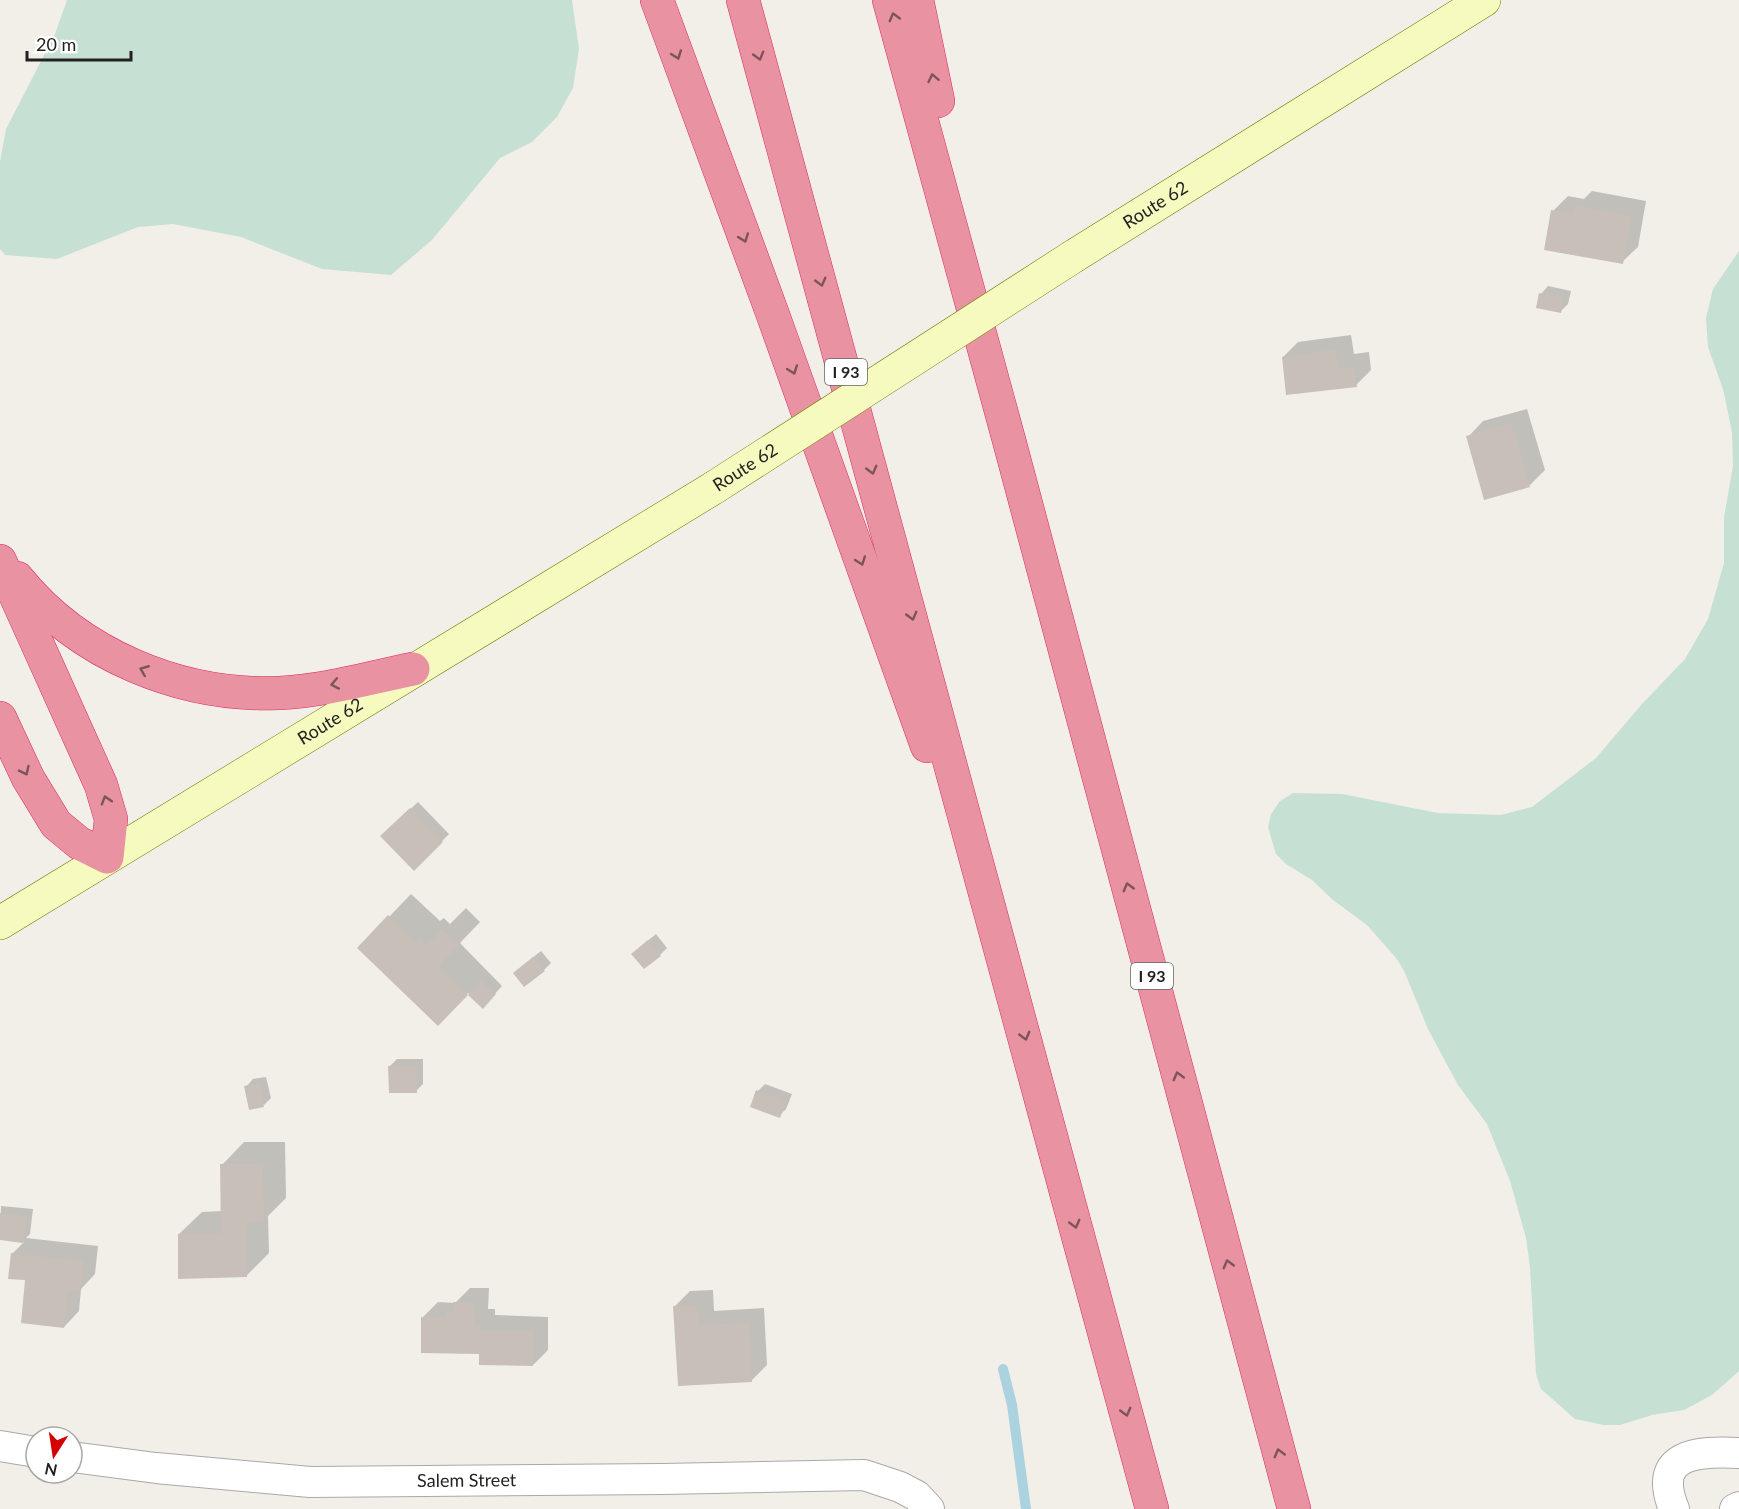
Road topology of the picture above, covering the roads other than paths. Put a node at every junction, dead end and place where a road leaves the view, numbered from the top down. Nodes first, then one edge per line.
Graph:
1 (657, 0) edge
2 (743, 0) edge
3 (889, 0) edge
4 (917, 0) edge
5 (1484, 0) edge
6 (1010, 444) junction
7 (0, 555) edge
8 (0, 561) edge
9 (413, 669) junction
10 (0, 718) edge
11 (107, 858) junction
12 (0, 923) edge
13 (1010, 979) junction
14 (0, 1446) edge
15 (24, 1450) edge
16 (1739, 1453) edge
17 (84, 1459) edge
18 (1739, 1507) edge
19 (929, 1509) edge
20 (1152, 1509) edge
21 (1294, 1509) edge
22 (1674, 1509) edge
23 (1735, 1509) edge

1 -> 13 highway
2 -> 13 highway, I 93
6 -> 3 highway, I 93
6 -> 4 highway
5 - 9 main road, Route 62, bridge
21 -> 6 highway, I 93
9 -> 7 highway
11 -> 8 highway
9 - 11 main road, Route 62
10 -> 11 highway
11 - 12 main road, Route 62
13 -> 20 highway, I 93
14 - 15 street
16 - 22 street
17 - 19 street, Salem Street
18 - 23 street

